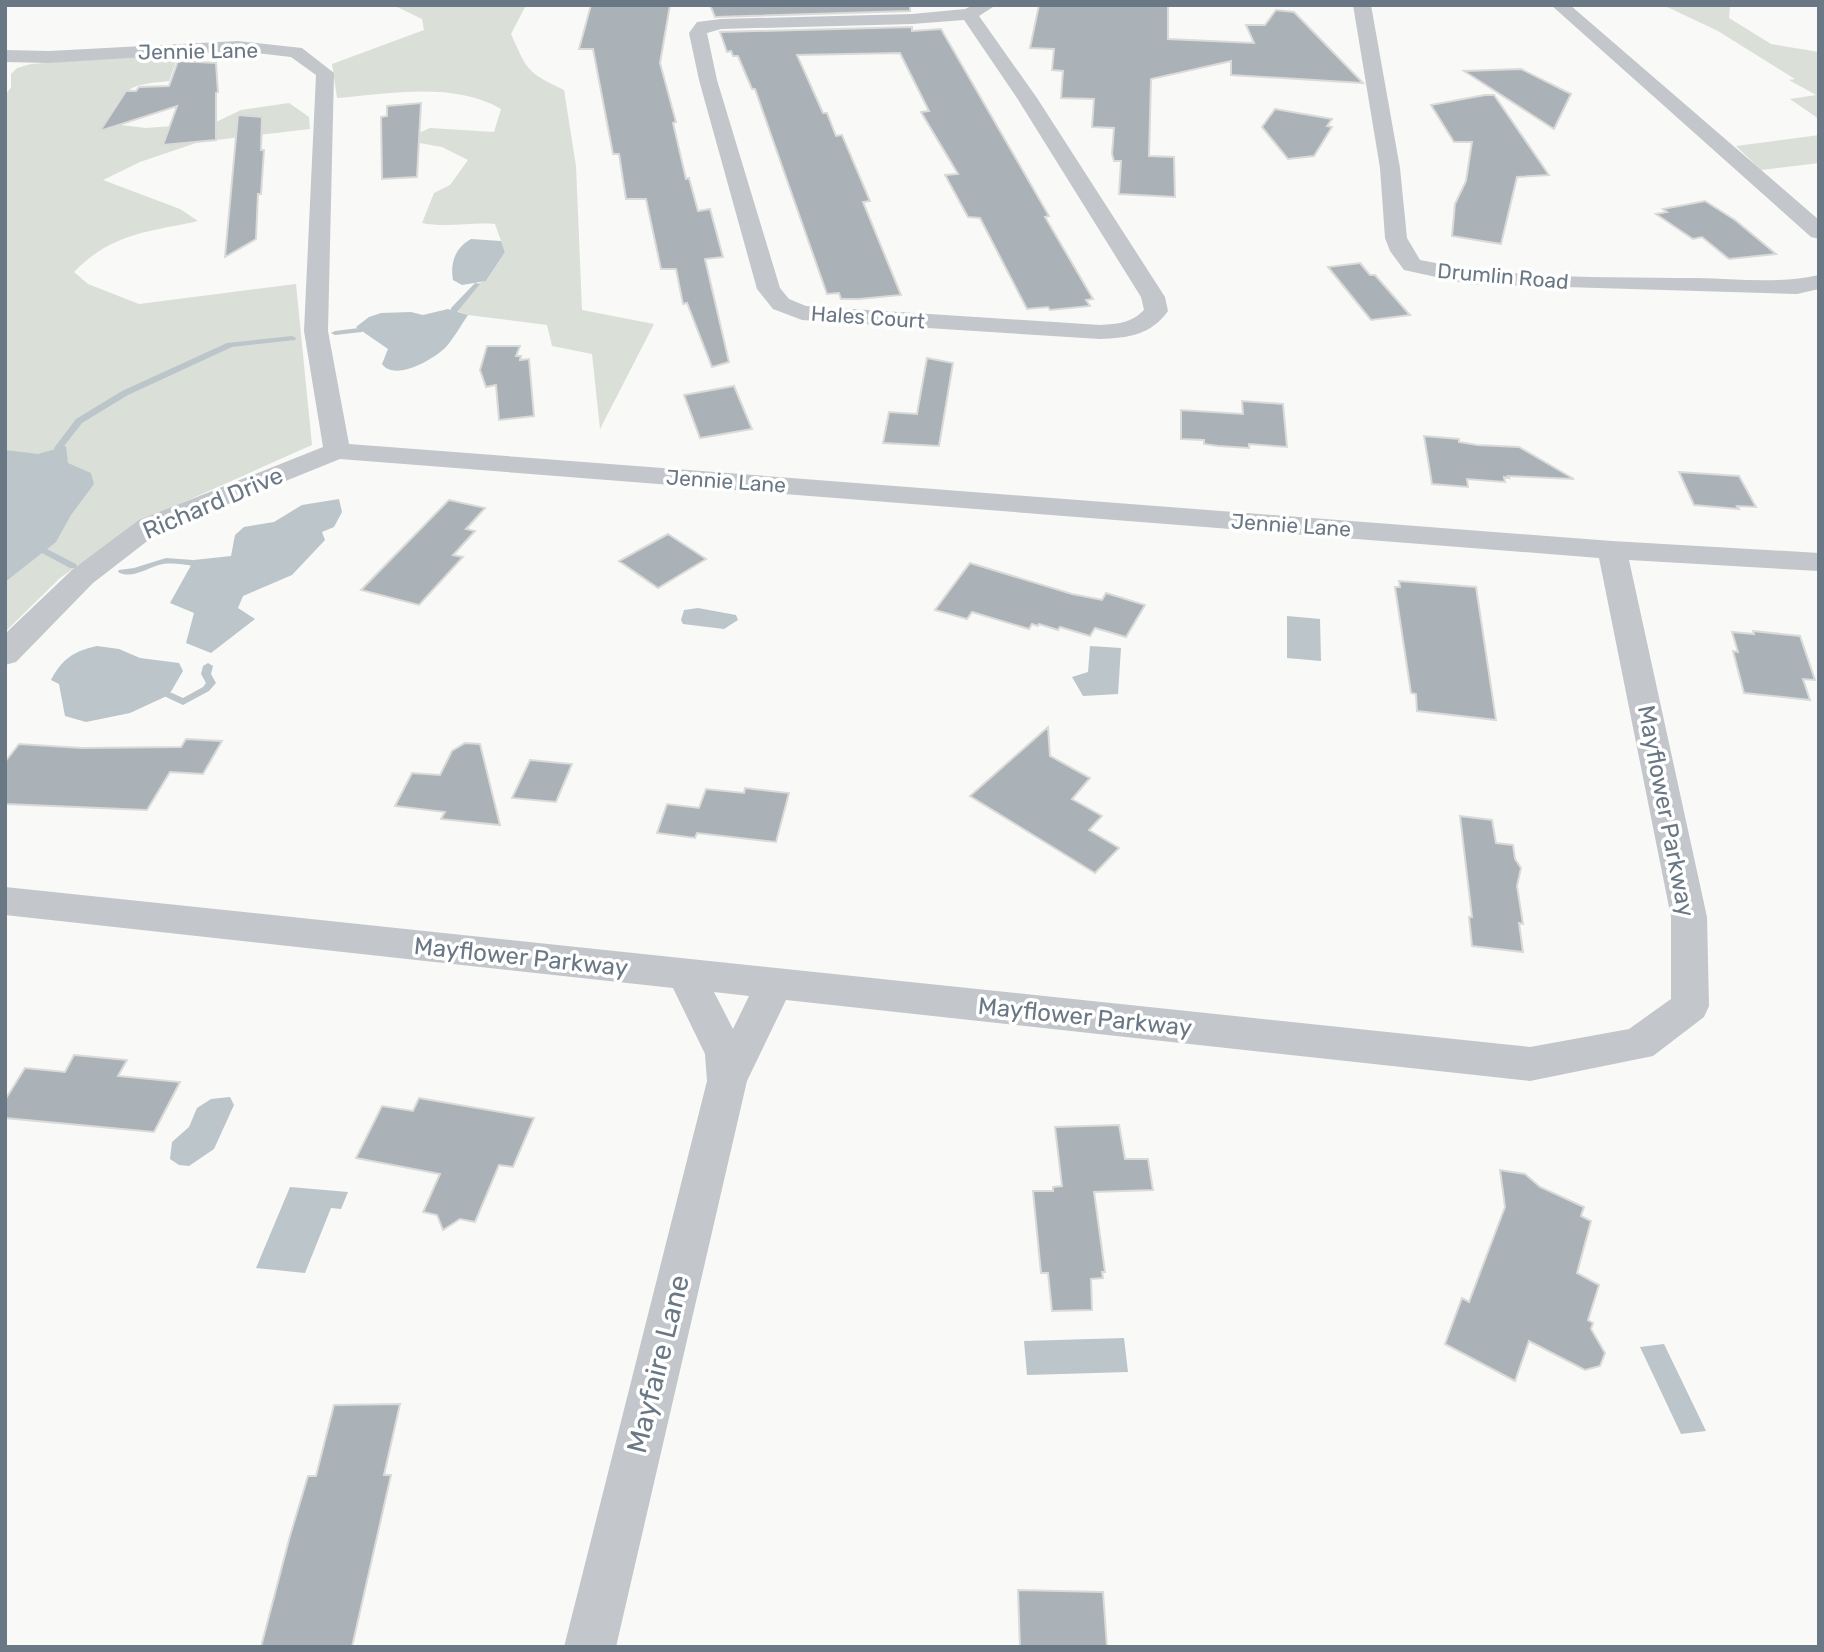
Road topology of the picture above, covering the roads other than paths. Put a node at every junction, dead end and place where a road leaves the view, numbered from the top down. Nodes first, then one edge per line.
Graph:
1 (1362, 5) edge
2 (1559, 5) edge
3 (978, 10) edge
4 (5, 56) edge
5 (1819, 232) edge
6 (1819, 282) edge
7 (338, 450) junction
8 (1612, 550) junction
9 (1819, 562) edge
10 (5, 655) edge
11 (5, 901) edge
12 (686, 975) junction
13 (774, 985) junction
14 (727, 1081) junction
15 (590, 1647) edge

1 - 6 street, Drumlin Road
2 - 5 street
3 - 3 street, Hales Court
4 - 7 street, Jennie Lane
7 - 8 street, Jennie Lane
7 - 10 street, Richard Drive
8 - 9 street, Jennie Lane
8 - 13 street, Mayflower Parkway
11 - 12 street, Mayflower Parkway
12 - 13 street, Mayflower Parkway
12 - 14 street, Mayfaire Lane
13 - 14 street, Mayfaire Lane
14 - 15 street, Mayfaire Lane

